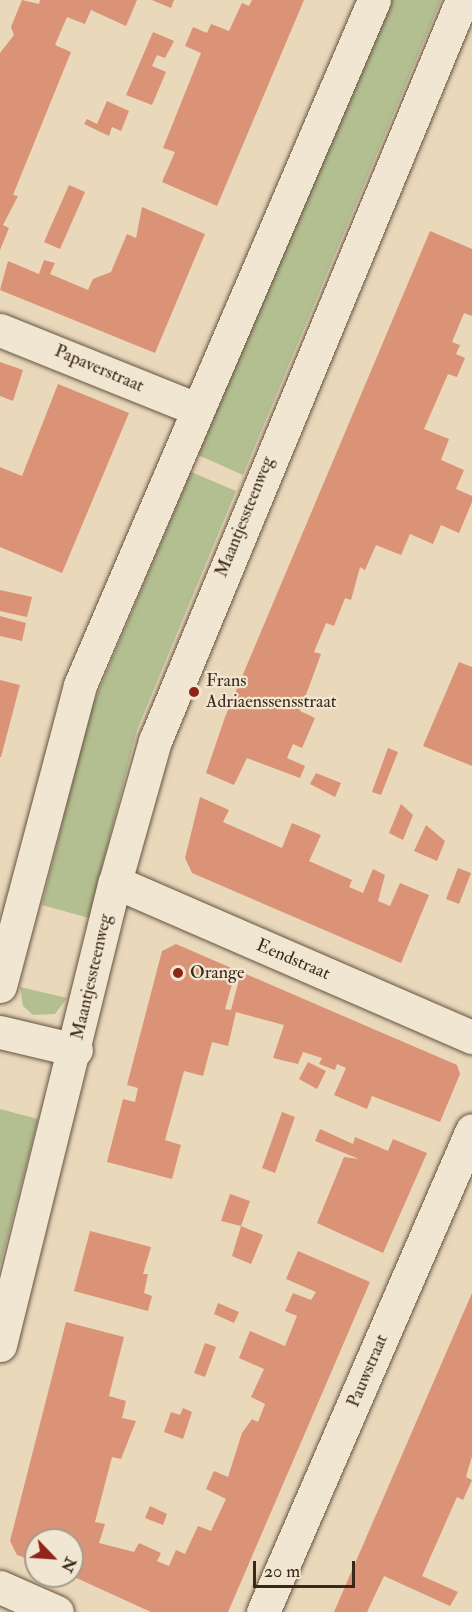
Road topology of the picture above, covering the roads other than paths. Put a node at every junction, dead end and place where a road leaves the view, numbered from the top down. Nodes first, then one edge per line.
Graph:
1 (374, 0) edge
2 (462, 0) edge
3 (0, 330) edge
4 (197, 409) junction
5 (115, 882) junction
6 (0, 986) edge
7 (0, 1032) edge
8 (472, 1037) edge
9 (76, 1050) junction
10 (472, 1130) edge
11 (0, 1345) edge
12 (0, 1587) edge
13 (57, 1612) edge
14 (263, 1612) edge

1 - 4 street
2 - 5 street, Maantjessteenweg
3 - 4 street, Papaverstraat
4 - 6 street
5 - 8 street, Eendstraat
5 - 9 street, Maantjessteenweg
7 - 9 street, Maantjessteenweg
9 - 11 street, Maantjessteenweg
10 - 14 street, Pauwstraat
12 - 13 street

